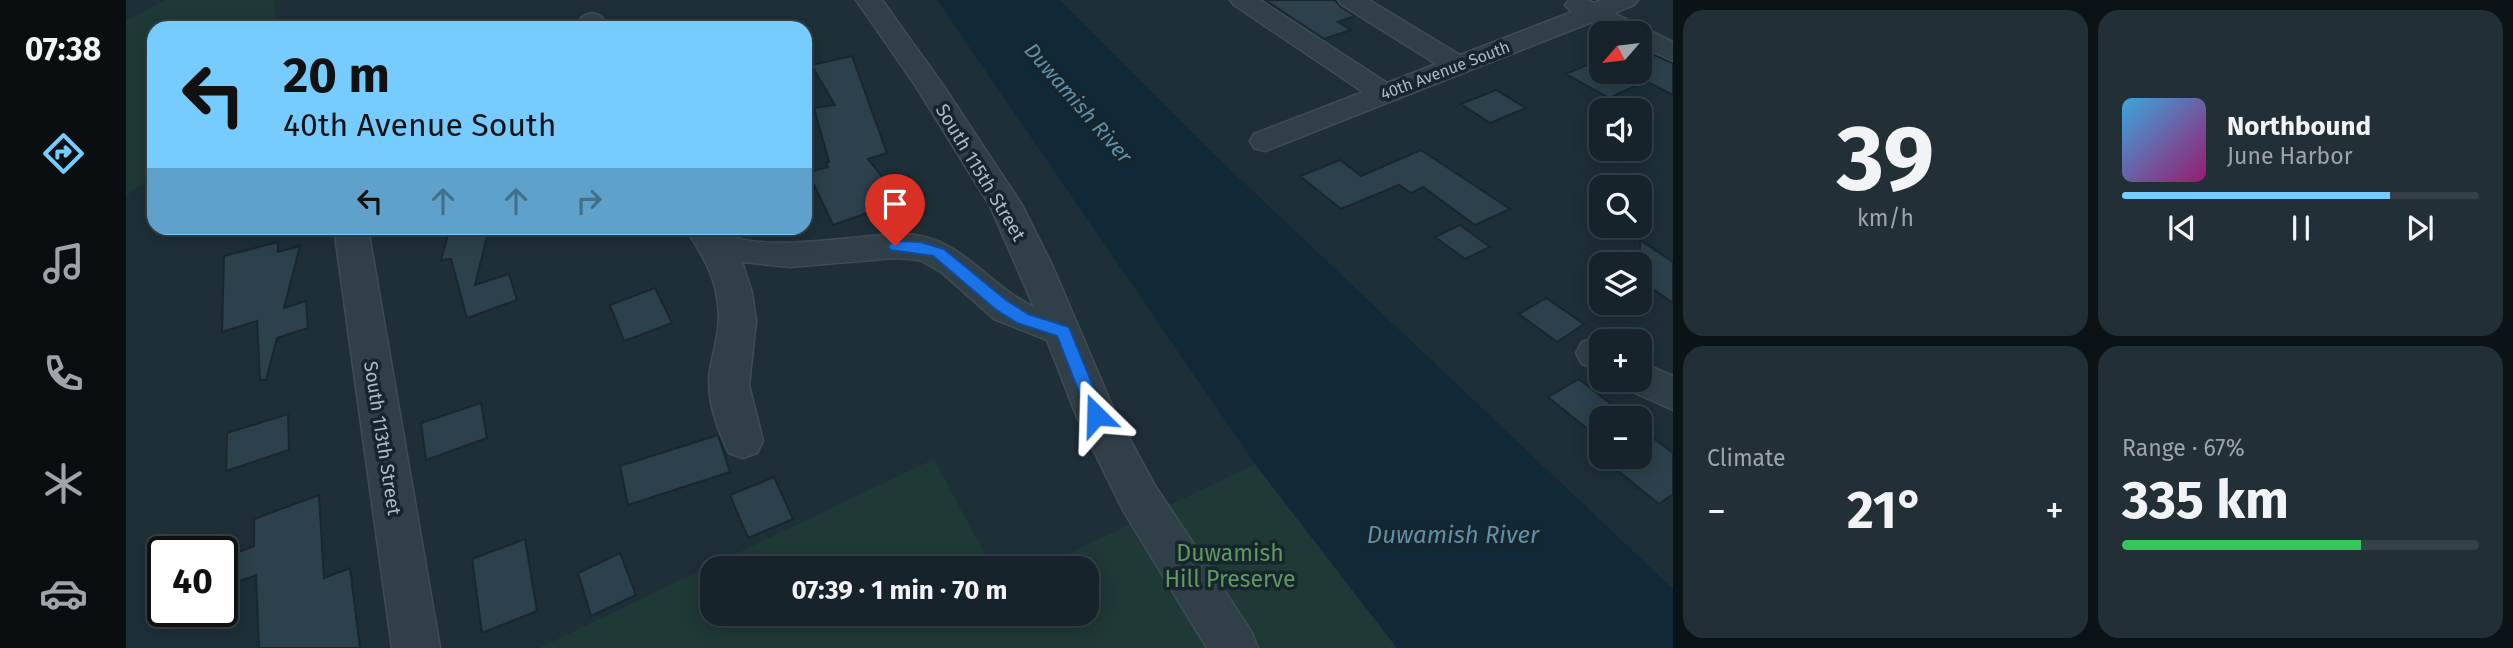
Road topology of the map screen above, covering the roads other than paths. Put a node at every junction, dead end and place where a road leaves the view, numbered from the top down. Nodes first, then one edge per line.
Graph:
1 (869, 0) edge
2 (1243, 0) edge
3 (1351, 0) edge
4 (1568, 0) edge
5 (1625, 0) edge
6 (1593, 13) junction
7 (1609, 21) edge
8 (1652, 42) edge
9 (1673, 53) edge
10 (1457, 65) junction
11 (1384, 94) junction
12 (1265, 141) dead end
13 (352, 235) edge
14 (708, 235) edge
15 (709, 235) edge
16 (1063, 331) junction
17 (1652, 384) edge
18 (1673, 394) edge
19 (743, 441) dead end
20 (416, 648) edge
21 (1234, 648) edge

1 - 16 street, South 115th Street
2 - 11 street
3 - 10 street
4 - 6 street
5 - 6 street, 40th Avenue South
6 - 7 street
6 - 10 street, 40th Avenue South
8 - 9 street
10 - 11 street, 40th Avenue South
11 - 12 street, 40th Avenue South
13 - 20 street, South 113th Street
14 - 19 street
15 - 16 street
16 - 21 street, South 115th Street
17 - 18 street

